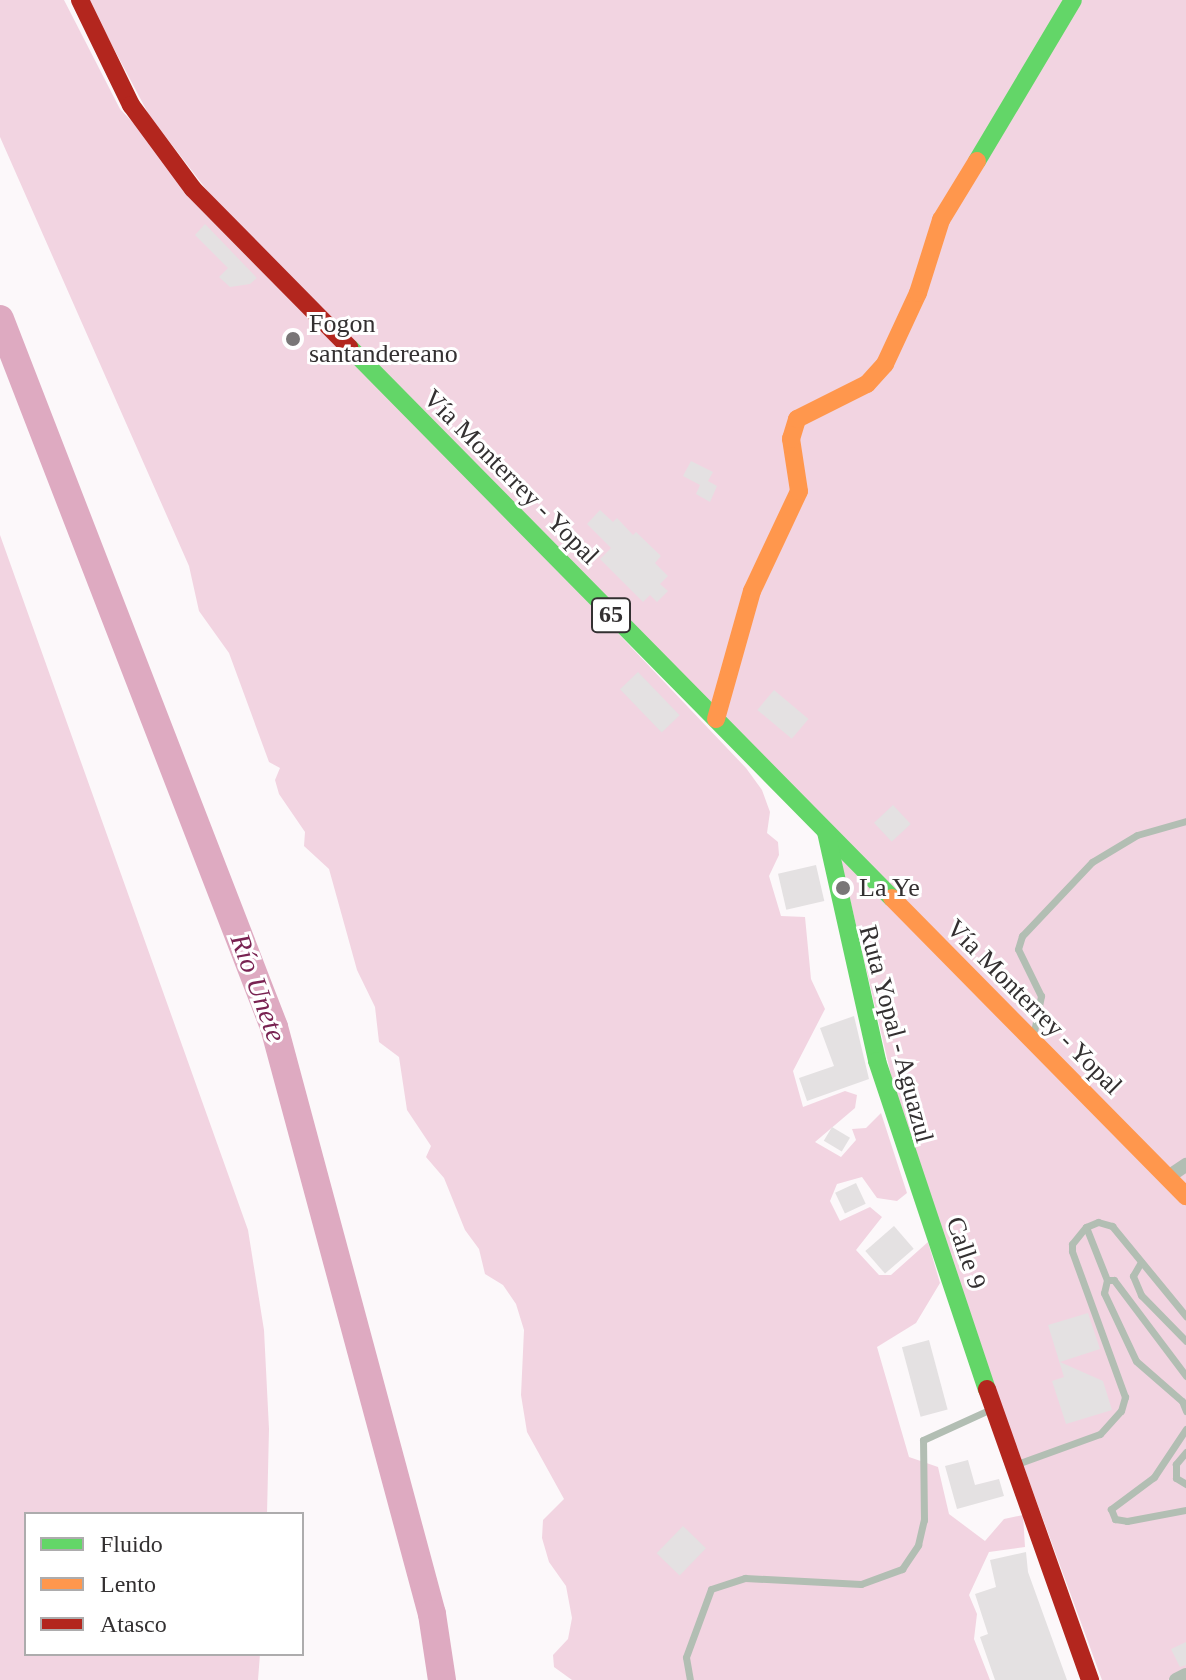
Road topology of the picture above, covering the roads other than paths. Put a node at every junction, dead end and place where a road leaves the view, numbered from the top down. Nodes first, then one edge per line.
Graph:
1 (80, 0) edge
2 (1073, 0) edge
3 (716, 719) junction
4 (1186, 821) edge
5 (826, 832) junction
6 (1030, 1042) junction
7 (1186, 1165) edge
8 (1168, 1177) junction
9 (1186, 1196) edge
10 (1086, 1227) junction
11 (1141, 1262) junction
12 (1107, 1280) junction
13 (1186, 1316) edge
14 (1186, 1341) edge
15 (1186, 1376) edge
16 (993, 1408) junction
17 (1186, 1411) edge
18 (1186, 1429) edge
19 (1186, 1452) edge
20 (1015, 1465) junction
21 (1186, 1484) edge
22 (1186, 1510) edge
23 (1186, 1675) edge
24 (690, 1680) edge
25 (1090, 1680) edge
26 (1176, 1680) edge

1 - 3 main road, Vía Monterrey - Yopal / 65
2 - 3 main road
3 - 5 main road, Vía Monterrey - Yopal / 65
4 - 6 lane
5 - 6 lane, Ruta Yopal - Aguazul
5 - 16 lane, Ruta Yopal - Aguazul
6 - 8 lane, Ruta Yopal - Aguazul
7 - 8 street
8 - 9 lane, Ruta Yopal - Aguazul
10 - 11 lane
10 - 12 lane
10 - 20 lane
11 - 13 lane
11 - 14 lane
12 - 15 lane
12 - 17 lane
16 - 20 lane, Ruta Yopal - Aguazul
16 - 24 lane
18 - 22 lane
19 - 21 lane
20 - 25 lane, Ruta Yopal - Aguazul
23 - 26 street

